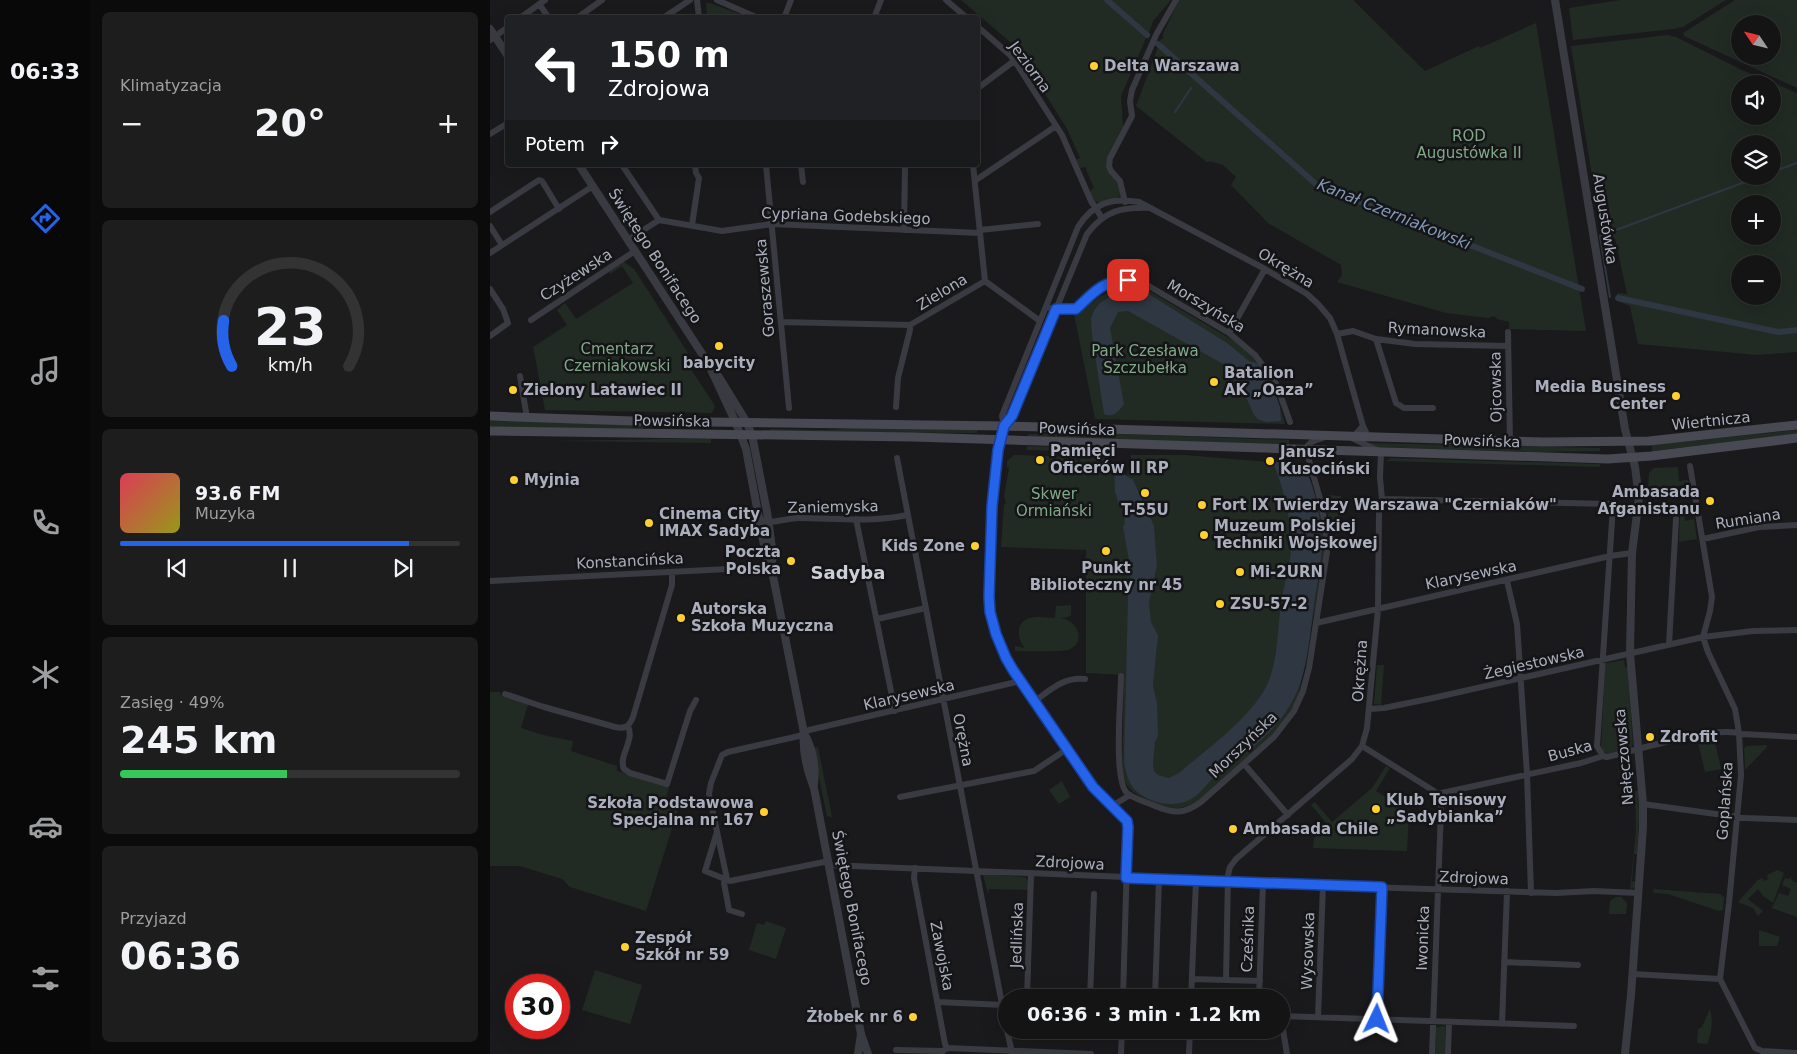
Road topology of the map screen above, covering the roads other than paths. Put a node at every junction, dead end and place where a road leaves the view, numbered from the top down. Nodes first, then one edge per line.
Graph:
1 (602, 0) edge
2 (690, 0) edge
3 (697, 0) edge
4 (717, 0) edge
5 (791, 0) edge
6 (881, 0) edge
7 (946, 0) edge
8 (1176, 0) edge
9 (1555, 0) edge
10 (542, 2) edge
11 (524, 15) edge
12 (548, 15) edge
13 (581, 15) edge
14 (668, 15) edge
15 (699, 15) edge
16 (751, 15) edge
17 (785, 15) edge
18 (875, 15) edge
19 (963, 15) edge
20 (505, 28) edge
21 (980, 29) edge
22 (492, 35) edge
23 (505, 52) edge
24 (1014, 61) junction
25 (980, 86) edge
26 (505, 125) edge
27 (1056, 126) junction
28 (490, 134) edge
29 (581, 167) edge
30 (623, 167) edge
31 (695, 167) edge
32 (766, 167) edge
33 (801, 167) edge
34 (905, 167) edge
35 (973, 167) edge
36 (976, 180) junction
37 (803, 182) dead end
38 (593, 186) junction
39 (1124, 199) junction
40 (1095, 208) junction
41 (1126, 208) junction
42 (1151, 208) junction
43 (559, 209) junction
44 (490, 212) edge
45 (1102, 218) junction
46 (659, 220) junction
47 (772, 224) junction
48 (1038, 224) dead end
49 (692, 225) junction
50 (490, 226) edge
51 (904, 230) junction
52 (980, 232) junction
53 (628, 240) junction
54 (502, 245) junction
55 (635, 251) junction
56 (490, 253) edge
57 (1265, 269) junction
58 (985, 281) junction
59 (490, 289) edge
60 (1046, 307) junction
61 (1056, 309) junction
62 (531, 320) dead end
63 (1040, 320) junction
64 (781, 322) junction
65 (910, 325) junction
66 (1508, 332) dead end
67 (1229, 333) junction
68 (1337, 334) junction
69 (490, 336) edge
70 (1376, 339) junction
71 (1508, 346) junction
72 (708, 363) junction
73 (520, 376) dead end
74 (896, 407) dead end
75 (789, 408) dead end
76 (1433, 408) dead end
77 (490, 416) edge
78 (527, 418) junction
79 (735, 421) junction
80 (746, 421) junction
81 (1290, 422) dead end
82 (1797, 425) edge
83 (1004, 426) junction
84 (1363, 426) junction
85 (490, 432) edge
86 (741, 435) junction
87 (752, 435) junction
88 (1326, 437) junction
89 (1352, 438) junction
90 (1369, 438) junction
91 (1797, 438) edge
92 (1000, 440) junction
93 (1510, 442) junction
94 (1628, 442) junction
95 (1306, 450) junction
96 (1381, 452) junction
97 (897, 458) dead end
98 (1633, 458) junction
99 (1690, 466) dead end
100 (1382, 500) junction
101 (907, 515) junction
102 (760, 518) junction
103 (856, 519) junction
104 (1676, 519) dead end
105 (768, 522) junction
106 (1797, 525) edge
107 (1703, 539) junction
108 (1632, 553) junction
109 (1610, 556) junction
110 (772, 567) junction
111 (672, 572) junction
112 (490, 581) edge
113 (1507, 581) junction
114 (926, 608) junction
115 (1378, 609) junction
116 (877, 619) junction
117 (1316, 623) junction
118 (1797, 630) edge
119 (1703, 637) junction
120 (1668, 644) junction
121 (1630, 653) junction
122 (1603, 660) junction
123 (1121, 676) dead end
124 (1085, 678) dead end
125 (1521, 679) junction
126 (1021, 681) junction
127 (505, 694) dead end
128 (696, 700) dead end
129 (943, 700) junction
130 (1035, 701) junction
131 (1370, 709) junction
132 (894, 711) junction
133 (628, 726) junction
134 (804, 733) junction
135 (1739, 733) junction
136 (1797, 737) edge
137 (1362, 746) junction
138 (1067, 749) junction
139 (1637, 750) junction
140 (1603, 756) junction
141 (1244, 764) junction
142 (1527, 774) junction
143 (960, 786) junction
144 (1437, 794) junction
145 (1130, 795) junction
146 (900, 797) dead end
147 (1643, 804) junction
148 (1112, 806) junction
149 (1288, 815) junction
150 (1737, 816) junction
151 (1797, 820) edge
152 (717, 830) junction
153 (829, 864) junction
154 (915, 868) junction
155 (976, 870) junction
156 (1031, 874) junction
157 (1126, 878) junction
158 (727, 879) junction
159 (1159, 879) junction
160 (1196, 881) junction
161 (1229, 882) junction
162 (1263, 882) junction
163 (1323, 886) junction
164 (1382, 887) junction
165 (1438, 890) junction
166 (1507, 892) junction
167 (1531, 893) junction
168 (1638, 893) junction
169 (1094, 894) dead end
170 (742, 914) dead end
171 (1504, 962) junction
172 (1578, 965) dead end
173 (1633, 974) junction
174 (1192, 979) junction
175 (1720, 979) junction
176 (1226, 980) junction
177 (1260, 981) junction
178 (1001, 989) edge
179 (1027, 989) edge
180 (1090, 989) edge
181 (1122, 989) edge
182 (1155, 989) edge
183 (1191, 989) edge
184 (1260, 989) edge
185 (938, 1002) junction
186 (998, 1005) edge
187 (1318, 1016) junction
188 (1290, 1017) edge
189 (1377, 1019) junction
190 (1433, 1021) junction
191 (1449, 1022) junction
192 (1502, 1024) junction
193 (1574, 1026) dead end
194 (861, 1034) junction
195 (1009, 1039) edge
196 (1122, 1039) edge
197 (1190, 1039) edge
198 (1285, 1039) edge
199 (948, 1048) junction
200 (896, 1050) dead end
201 (1012, 1052) edge
202 (1783, 1053) edge
203 (1797, 1053) edge
204 (858, 1054) edge
205 (868, 1054) edge
206 (1091, 1054) edge
207 (1121, 1054) edge
208 (1189, 1054) edge
209 (1287, 1054) edge
210 (1432, 1054) edge
211 (1448, 1054) edge
212 (1626, 1054) edge

1 - 13 street
2 - 14 street
3 - 15 street
4 - 16 street
5 - 17 street
6 - 18 street
7 - 19 street
8 - 39 street
9 - 94 street, Augustówka
10 - 11 street
10 - 12 street
20 - 22 street
21 - 24 street, Jeziorna
22 - 23 street
24 - 25 street
24 - 27 street, Jeziorna
26 - 28 street
27 - 36 street
27 - 40 street, Jeziorna
29 - 38 street, Świętego Bonifacego
30 - 46 street
31 - 49 street
32 - 47 street, Goraszewska
33 - 37 street
34 - 51 street
35 - 36 street, Zielona
36 - 52 street, Zielona
38 - 43 street
38 - 53 street, Świętego Bonifacego
39 - 40 street, Okrężna
39 - 41 street
39 - 42 street, Okrężna
40 - 45 street, Jeziorna
40 - 60 street, Okrężna
41 - 42 street, Okrężna
41 - 45 street, Okrężna
42 - 57 street, Okrężna
43 - 44 street
43 - 54 street
45 - 61 street, Okrężna
46 - 49 street, Cypriana Godebskiego
46 - 53 street
47 - 49 street, Cypriana Godebskiego
47 - 51 street, Cypriana Godebskiego
47 - 64 street, Goraszewska
48 - 52 street, Cypriana Godebskiego
50 - 54 street
51 - 52 street, Cypriana Godebskiego
52 - 58 street, Zielona
53 - 55 street, Świętego Bonifacego
54 - 56 street
55 - 62 street, Czyżewska
55 - 72 street, Świętego Bonifacego
57 - 67 street
57 - 68 street, Okrężna
58 - 63 street
58 - 65 street, Zielona
59 - 69 street
60 - 61 street, Morszyńska
60 - 63 street, Okrężna
61 - 67 street, Morszyńska
61 - 83 street, Okrężna
63 - 83 street, Okrężna
64 - 65 street
64 - 75 street, Goraszewska
65 - 74 street, Zielona
66 - 71 street, Ojcowska
67 - 81 street, Morszyńska
68 - 70 street, Rymanowska
68 - 84 street, Okrężna
70 - 71 street, Rymanowska
70 - 76 street
71 - 93 street, Ojcowska
72 - 79 street, Świętego Bonifacego
72 - 80 street, Świętego Bonifacego
73 - 78 street
77 - 78 main road, Powsińska
78 - 79 main road, Powsińska
79 - 80 main road, Powsińska
79 - 86 street, Świętego Bonifacego
80 - 83 main road, Powsińska
80 - 87 street, Świętego Bonifacego
82 - 94 main road, Wiertnicza
83 - 88 main road, Powsińska
83 - 92 street, Okrężna
84 - 89 street
84 - 90 street, Okrężna
85 - 86 main road, Powsińska
86 - 87 main road, Powsińska
86 - 102 street, Świętego Bonifacego
87 - 92 main road, Powsińska
87 - 105 street, Świętego Bonifacego
88 - 89 main road, Powsińska
88 - 95 street
89 - 90 main road, Powsińska
89 - 96 street
90 - 93 main road, Powsińska
91 - 98 main road, Wiertnicza
92 - 95 main road, Powsińska
92 - 126 street, Okrężna
93 - 94 main road, Powsińska
94 - 98 street, Augustówka
95 - 96 main road, Powsińska
95 - 117 street, Morszyńska
96 - 98 main road, Powsińska
96 - 100 street, Okrężna
97 - 101 street, Orężna
98 - 108 street, Nałęczowska
99 - 107 street
100 - 109 street, Nałęczowska
100 - 115 street, Okrężna
101 - 103 street, Zaniemyska
101 - 114 street, Orężna
102 - 105 street, Zaniemyska
102 - 110 street, Świętego Bonifacego
103 - 105 street, Zaniemyska
103 - 116 street
104 - 120 street
105 - 110 street, Świętego Bonifacego
106 - 107 street, Rumiana
107 - 119 street
108 - 109 street, Klarysewska
108 - 121 street, Nałęczowska
109 - 113 street, Klarysewska
109 - 122 street, Nałęczowska
110 - 111 street, Konstancińska
110 - 134 street, Świętego Bonifacego
111 - 112 street, Konstancińska
111 - 133 street
113 - 115 street, Klarysewska
113 - 125 street
114 - 116 street
114 - 129 street, Orężna
115 - 117 street, Klarysewska
115 - 131 street, Okrężna
116 - 132 street
117 - 141 street, Morszyńska
118 - 119 street, Żegiestowska
119 - 120 street, Żegiestowska
119 - 135 street, Goplańska
120 - 121 street, Żegiestowska
121 - 122 street, Żegiestowska
121 - 139 street, Nałęczowska
122 - 125 street, Żegiestowska
122 - 140 street, Nałęczowska
123 - 145 street
124 - 130 street
125 - 131 street, Żegiestowska
125 - 142 street
126 - 129 street, Klarysewska
126 - 130 street, Okrężna
127 - 133 street
128 - 133 street
129 - 132 street, Klarysewska
129 - 143 street, Orężna
130 - 138 street, Okrężna
131 - 137 street, Okrężna
132 - 134 street, Klarysewska
134 - 152 street, Klarysewska
134 - 153 street, Świętego Bonifacego
135 - 136 street, Buska
135 - 139 street, Buska
135 - 150 street, Goplańska
137 - 144 street
137 - 149 street, Okrężna
138 - 143 street
138 - 148 street, Okrężna
139 - 140 street, Buska
139 - 147 street, Nałęczowska
140 - 142 street, Buska
141 - 145 street, Morszyńska
141 - 149 street
142 - 144 street, Buska
142 - 167 street
143 - 146 street
143 - 155 street, Orężna
144 - 165 street, Iwonicka
145 - 148 street
147 - 150 street
147 - 168 street, Nałęczowska
148 - 157 street, Okrężna
149 - 161 street, Okrężna
150 - 151 street
150 - 175 street, Goplańska
152 - 158 street
152 - 158 street
153 - 154 street, Zdrojowa
153 - 158 street, Zdrojowa
153 - 194 street, Świętego Bonifacego
154 - 155 street, Zdrojowa
154 - 185 street, Zawojska
155 - 156 street, Zdrojowa
155 - 178 street, Orężna
156 - 157 street, Zdrojowa
156 - 179 street, Jedlińska
157 - 159 street, Zdrojowa
157 - 181 street, Okrężna
158 - 170 street
159 - 160 street, Zdrojowa
159 - 182 street
160 - 161 street, Zdrojowa
160 - 174 street
161 - 162 street, Zdrojowa
161 - 176 street, Okrężna
162 - 163 street, Zdrojowa
162 - 177 street, Cześnika
163 - 164 street, Zdrojowa
163 - 187 street, Wysowska
164 - 165 street, Zdrojowa
164 - 189 street
165 - 166 street, Zdrojowa
165 - 190 street, Iwonicka
166 - 167 street, Zdrojowa
166 - 171 street
167 - 168 street, Zdrojowa
168 - 173 street, Nałęczowska
169 - 180 street
171 - 172 street
171 - 192 street
173 - 175 street
173 - 212 street, Nałęczowska
174 - 176 street
174 - 183 street
175 - 202 street
176 - 177 street
177 - 184 street, Cześnika
185 - 186 street
185 - 199 street, Zawojska
187 - 188 street
187 - 189 street
189 - 190 street
190 - 191 street
190 - 210 street, Iwonicka
191 - 192 street
191 - 211 street
192 - 193 street
194 - 204 street, Świętego Bonifacego
194 - 205 street, Świętego Bonifacego
195 - 201 street
196 - 207 street
197 - 208 street
198 - 209 street
199 - 200 street
199 - 201 street
201 - 206 street
202 - 203 street

